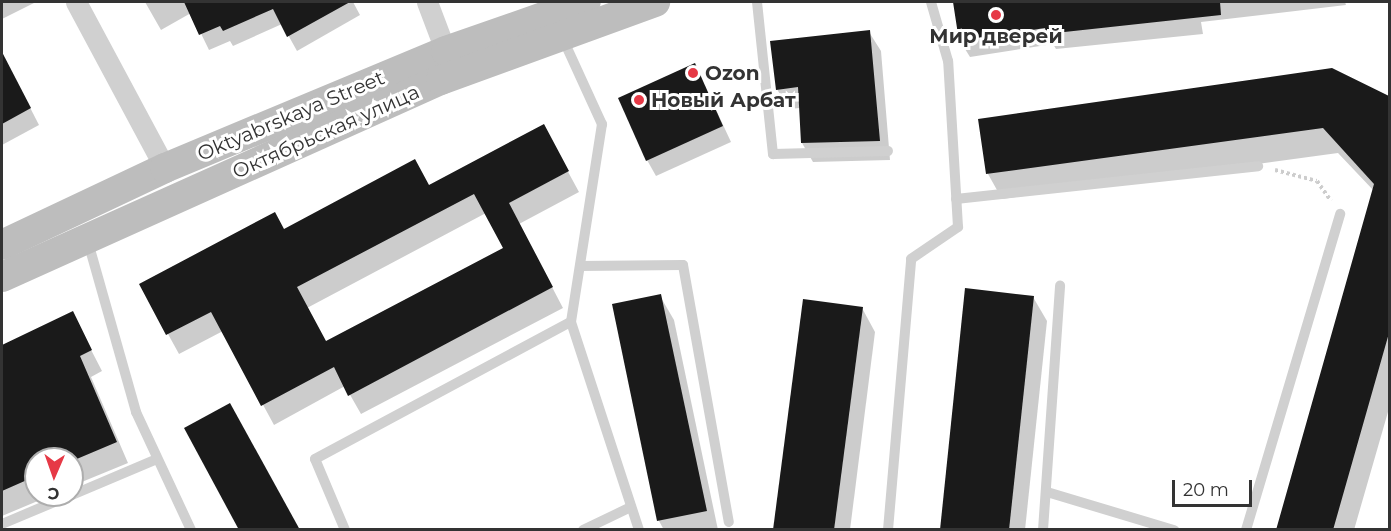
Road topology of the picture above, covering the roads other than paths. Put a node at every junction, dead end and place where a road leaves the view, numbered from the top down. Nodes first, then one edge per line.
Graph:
1 (76, 2) edge
2 (427, 2) edge
3 (586, 2) edge
4 (655, 2) edge
5 (757, 2) edge
6 (931, 2) edge
7 (557, 24) junction
8 (450, 63) junction
9 (888, 151) dead end
10 (1258, 166) road end
11 (165, 168) junction
12 (956, 199) junction
13 (1340, 214) road end
14 (87, 239) junction
15 (2, 245) edge
16 (580, 266) junction
17 (2, 277) edge
18 (1060, 286) dead end
19 (571, 322) junction
20 (158, 459) junction
21 (84, 490) edge
22 (1047, 492) junction
23 (42, 507) edge
24 (631, 507) junction
25 (729, 522) dead end
26 (2, 524) edge
27 (191, 530) edge
28 (345, 530) edge
29 (583, 530) edge
30 (639, 530) edge
31 (888, 530) edge
32 (1043, 530) edge
33 (1174, 530) edge
34 (1246, 530) edge

1 - 11 street
2 - 8 street
3 - 7 main road, Oktyabrskaya Street
4 - 7 main road
5 - 9 lane
6 - 12 lane
7 - 8 main road, Oktyabrskaya Street
7 - 16 lane
8 - 11 main road, Oktyabrskaya Street
8 - 14 main road, Октябрьская улица
10 - 12 lane
11 - 15 main road, Oktyabrskaya Street
12 - 31 lane
13 - 34 lane
14 - 17 main road, Октябрьская улица
14 - 20 lane
16 - 19 lane
16 - 25 lane
18 - 22 lane
19 - 24 lane
19 - 28 lane
20 - 21 lane
20 - 27 lane
22 - 32 lane
22 - 33 lane
23 - 26 lane
24 - 29 lane
24 - 30 lane

